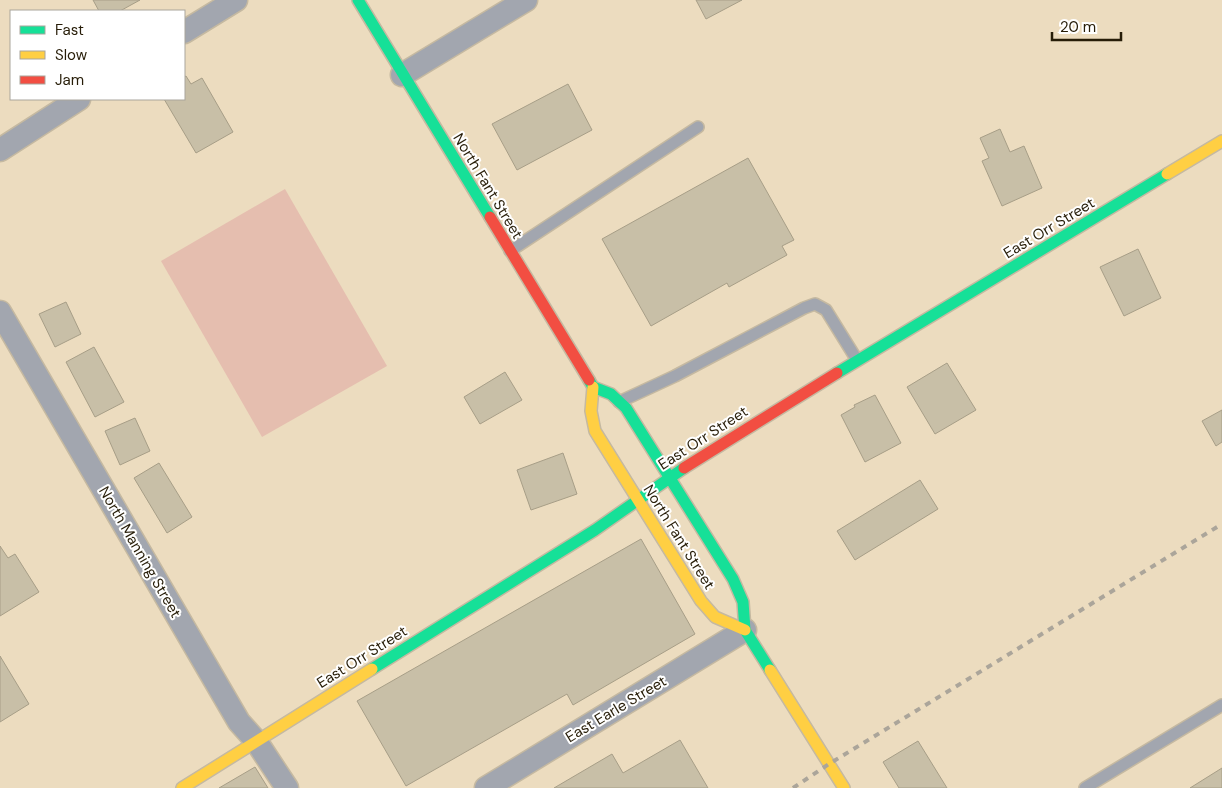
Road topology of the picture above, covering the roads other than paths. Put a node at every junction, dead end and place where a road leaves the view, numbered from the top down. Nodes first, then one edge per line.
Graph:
1 (236, 0) edge
2 (358, 0) edge
3 (526, 0) edge
4 (185, 31) edge
5 (402, 74) junction
6 (77, 100) edge
7 (698, 127) dead end
8 (1222, 141) edge
9 (0, 150) edge
10 (510, 251) junction
11 (0, 312) edge
12 (858, 361) junction
13 (593, 387) junction
14 (619, 402) junction
15 (669, 478) junction
16 (638, 500) junction
17 (745, 630) junction
18 (1221, 708) edge
19 (256, 741) junction
20 (182, 788) edge
21 (287, 788) edge
22 (486, 788) edge
23 (844, 788) edge
24 (1085, 788) edge

1 - 4 street
2 - 5 main road, North Fant Street
3 - 5 street
5 - 10 main road, North Fant Street
6 - 9 street
7 - 10 lane
8 - 12 main road, East Orr Street
10 - 13 main road, North Fant Street
11 - 19 street, North Manning Street
12 - 14 lane
12 - 15 main road, East Orr Street
13 - 14 main road, North Fant Street
13 - 16 main road, North Fant Street
14 - 15 main road, North Fant Street
15 - 16 main road, East Orr Street
15 - 17 main road, North Fant Street
16 - 17 main road, North Fant Street
16 - 19 main road, East Orr Street
17 - 22 street, East Earle Street
17 - 23 main road, North Fant Street
18 - 24 lane
19 - 20 main road, East Orr Street
19 - 21 street, North Manning Street

